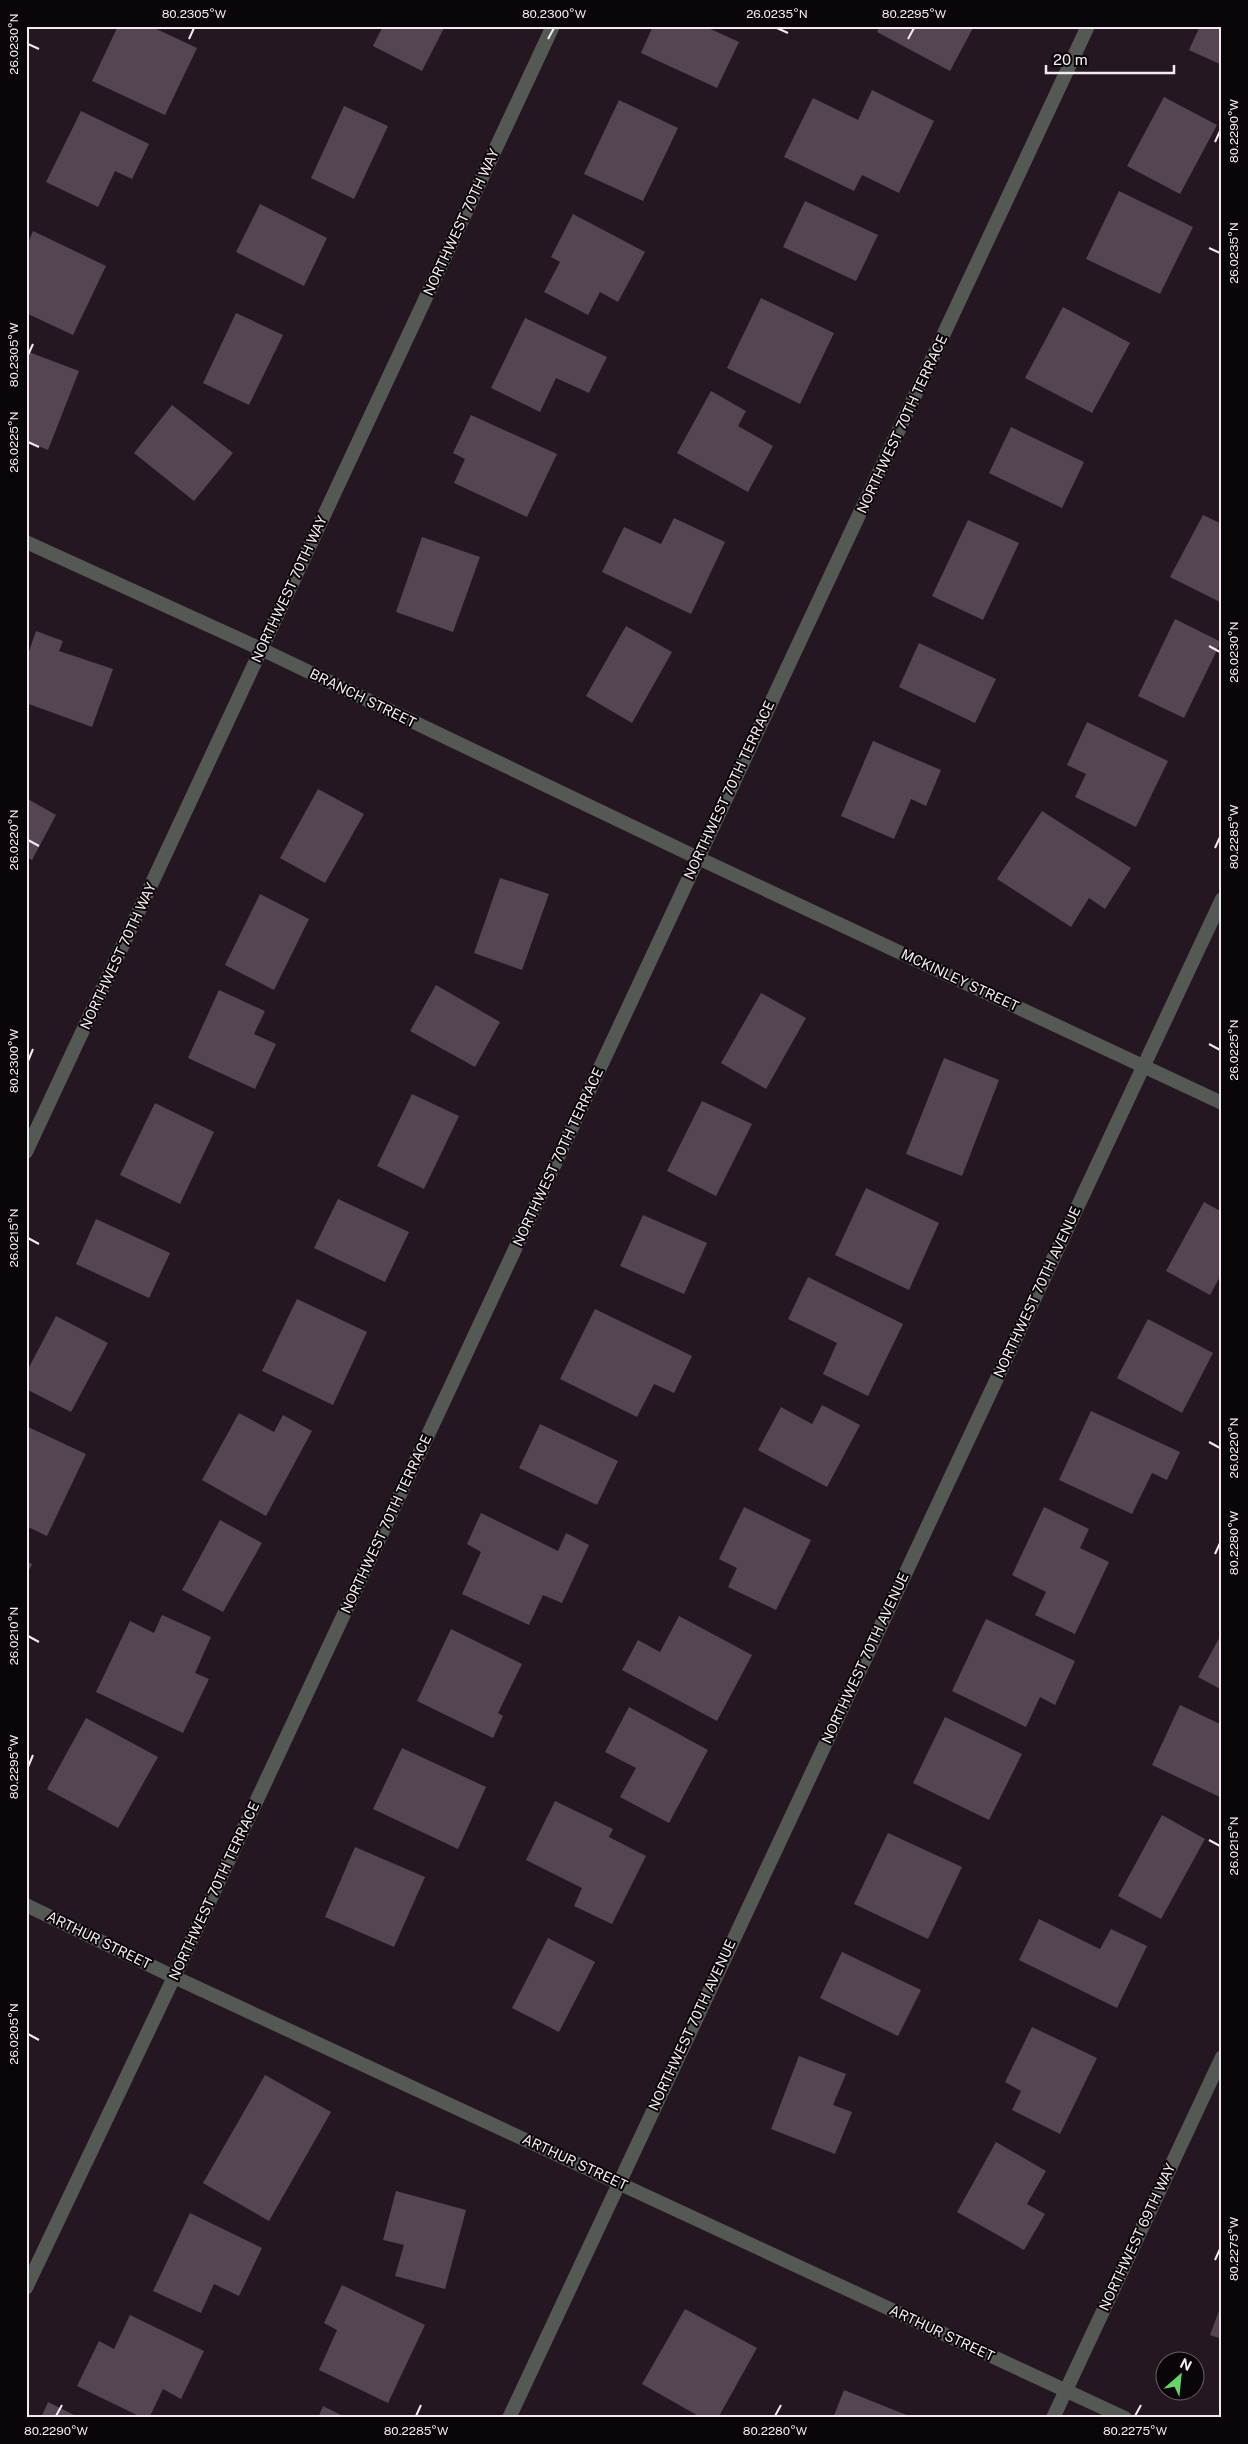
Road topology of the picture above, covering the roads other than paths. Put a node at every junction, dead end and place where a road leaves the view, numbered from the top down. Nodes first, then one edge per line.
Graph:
1 (553, 26) edge
2 (1088, 26) edge
3 (26, 542) edge
4 (261, 649) junction
5 (698, 858) junction
6 (1222, 899) edge
7 (1143, 1066) junction
8 (1222, 1103) edge
9 (26, 1152) edge
10 (26, 1905) edge
11 (174, 1977) junction
12 (1222, 2057) edge
13 (618, 2182) junction
14 (26, 2288) edge
15 (1066, 2391) junction
16 (509, 2418) edge
17 (1053, 2418) edge
18 (1125, 2418) edge

1 - 4 street, NORTHWEST 70TH WAY
2 - 5 street, NORTHWEST 70TH TERRACE
3 - 4 street, BRANCH STREET
4 - 5 street, BRANCH STREET
4 - 9 street, NORTHWEST 70TH WAY
5 - 7 street, MCKINLEY STREET
5 - 11 street, NORTHWEST 70TH TERRACE
6 - 7 street, NORTHWEST 70TH AVENUE
7 - 8 street, MCKINLEY STREET
7 - 13 street, NORTHWEST 70TH AVENUE
10 - 11 street, ARTHUR STREET
11 - 13 street, ARTHUR STREET
11 - 14 street, NORTHWEST 70TH TERRACE
12 - 15 street, NORTHWEST 69TH WAY
13 - 15 street, ARTHUR STREET
13 - 16 street, NORTHWEST 70TH AVENUE
15 - 17 street, NORTHWEST 69TH WAY
15 - 18 street, ARTHUR STREET

